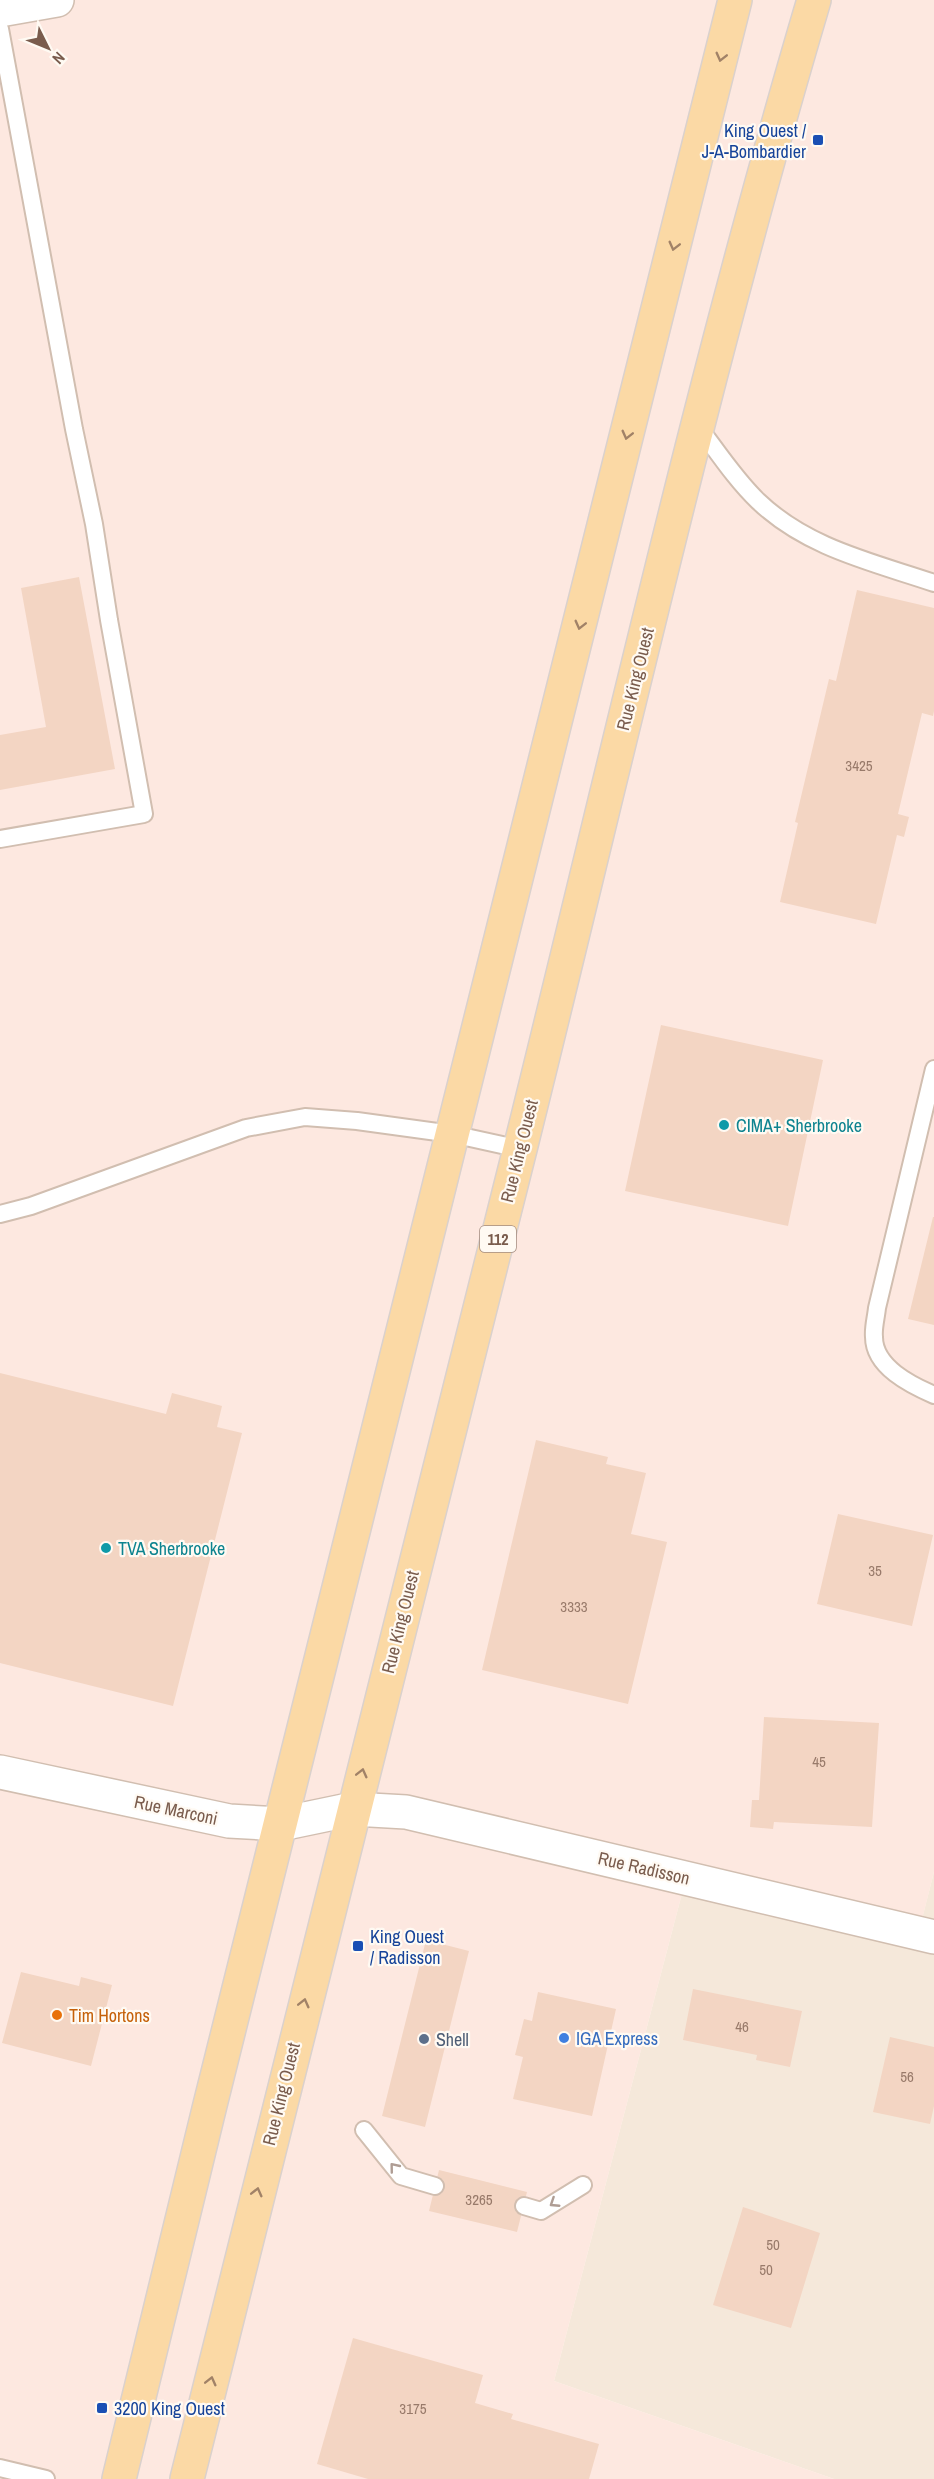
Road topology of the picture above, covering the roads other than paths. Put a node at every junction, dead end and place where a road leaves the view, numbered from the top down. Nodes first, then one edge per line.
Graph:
1 (57, 0) edge
2 (735, 0) edge
3 (814, 0) edge
4 (0, 10) edge
5 (0, 29) edge
6 (698, 426) junction
7 (934, 583) edge
8 (0, 839) edge
9 (934, 1069) edge
10 (452, 1134) junction
11 (520, 1149) junction
12 (0, 1214) edge
13 (934, 1395) edge
14 (0, 1772) edge
15 (353, 1809) junction
16 (281, 1824) junction
17 (934, 1937) edge
18 (364, 2130) dead end
19 (583, 2185) dead end
20 (435, 2186) dead end
21 (524, 2206) dead end
22 (0, 2468) edge
23 (46, 2479) edge
24 (119, 2479) edge
25 (187, 2479) edge

1 - 4 street
2 -> 10 main road
3 - 6 main road, Rue King Ouest / 112
5 - 8 lane
6 - 7 lane
6 - 11 main road, Rue King Ouest / 112
9 - 13 lane
10 - 11 lane
10 - 12 lane
10 - 16 main road
15 -> 11 main road, Rue King Ouest / 112
14 - 16 street, Rue Marconi
15 - 16 street, Rue Marconi
15 - 17 street, Rue Radisson
25 -> 15 main road, Rue King Ouest / 112
16 - 24 main road
20 -> 18 lane
19 -> 21 lane
22 - 23 lane

